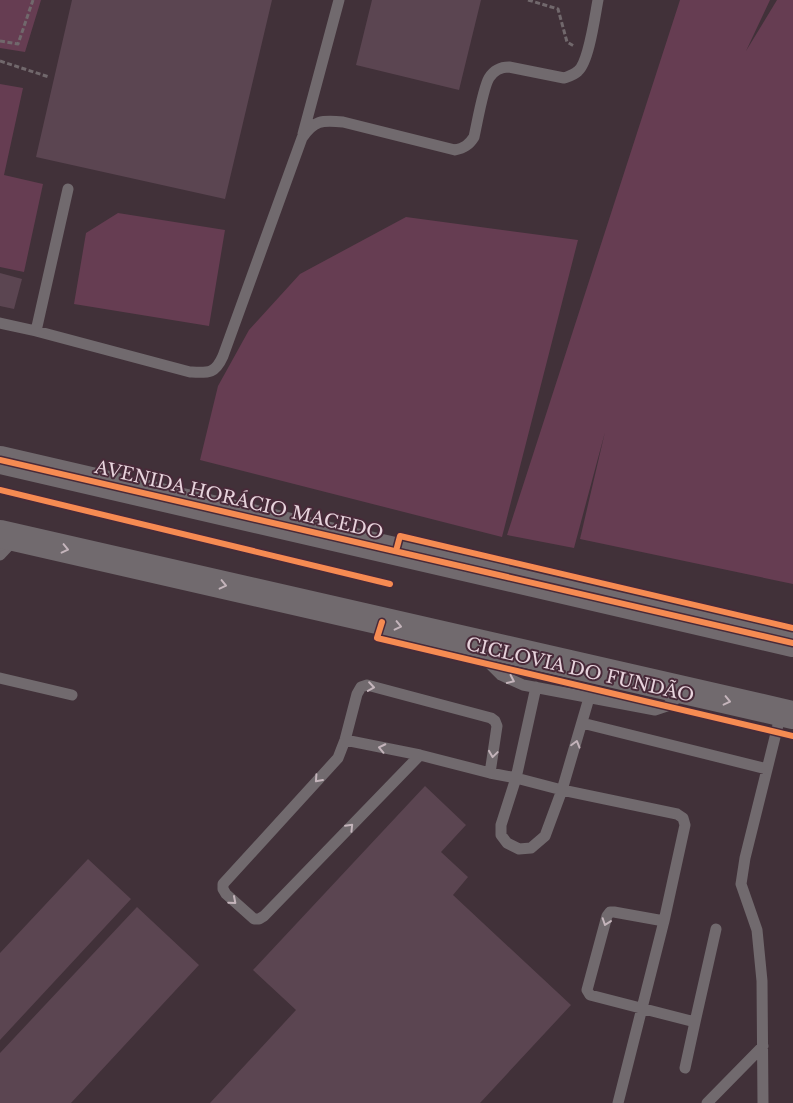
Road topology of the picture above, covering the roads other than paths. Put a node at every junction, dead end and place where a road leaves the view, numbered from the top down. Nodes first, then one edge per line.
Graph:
1 (339, 0) edge
2 (598, 0) edge
3 (302, 138) junction
4 (68, 189) dead end
5 (0, 323) edge
6 (36, 331) junction
7 (0, 460) edge
8 (6, 542) edge
9 (793, 643) edge
10 (480, 644) junction
11 (0, 678) edge
12 (536, 687) junction
13 (685, 691) junction
14 (72, 695) dead end
15 (590, 698) junction
16 (787, 714) edge
17 (582, 723) junction
18 (345, 740) junction
19 (420, 756) junction
20 (767, 769) junction
21 (490, 774) junction
22 (516, 778) junction
23 (562, 790) junction
24 (664, 921) junction
25 (716, 929) dead end
26 (642, 1009) junction
27 (695, 1022) junction
28 (762, 1046) junction
29 (685, 1068) dead end
30 (618, 1103) edge
31 (707, 1103) edge
32 (763, 1103) edge

1 - 3 lane
2 - 3 lane
3 - 6 lane
4 - 6 lane
5 - 6 lane
7 - 9 street, AVENIDA HORÁCIO MACEDO
8 -> 10 street
10 -> 12 lane
10 - 13 street
11 - 14 lane
12 - 15 lane
12 - 22 lane
13 - 15 lane
13 -> 16 street
15 - 17 lane
16 - 20 lane
17 - 20 lane
23 -> 17 lane
19 -> 18 lane
18 -> 19 lane
18 -> 21 lane
19 - 21 lane
20 - 28 lane
21 - 22 lane
22 - 23 lane
22 - 23 lane
23 - 24 lane
24 - 26 lane
24 -> 26 lane
25 - 27 lane
26 - 27 lane
26 - 30 lane
27 - 29 lane
28 - 31 lane
28 - 32 lane

